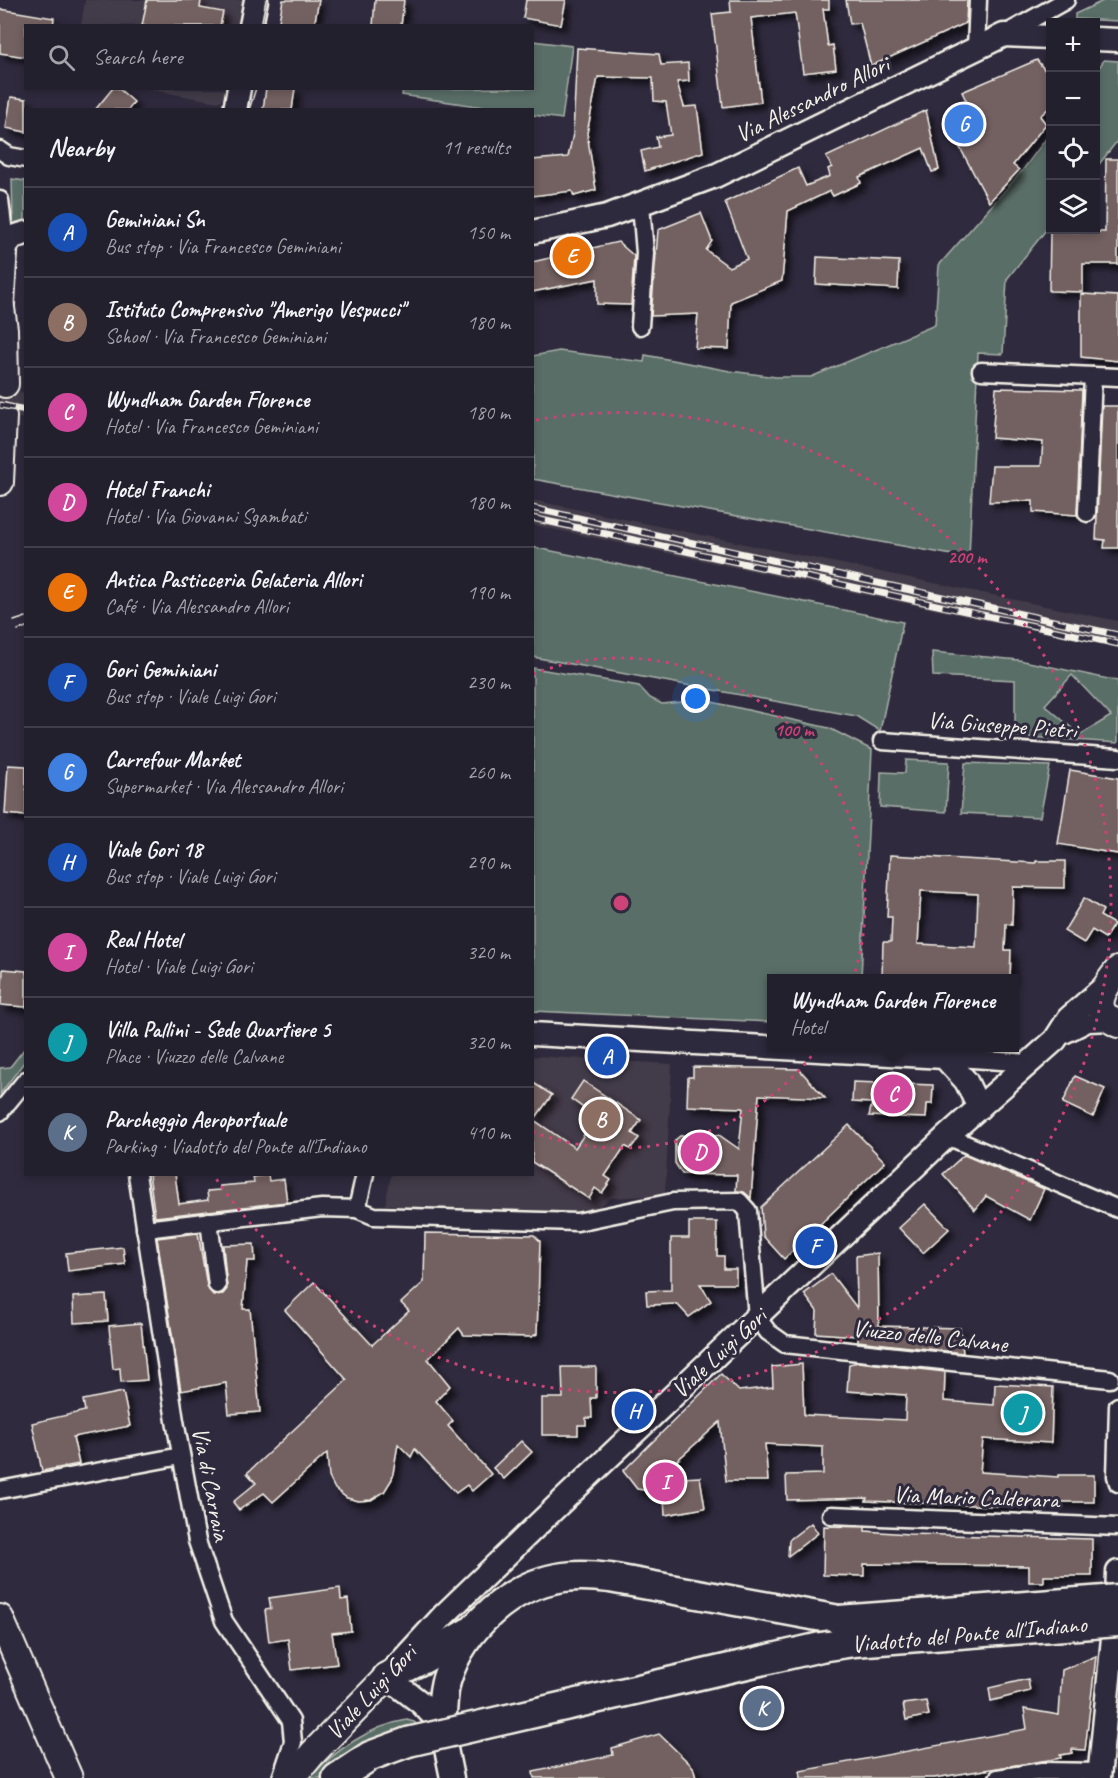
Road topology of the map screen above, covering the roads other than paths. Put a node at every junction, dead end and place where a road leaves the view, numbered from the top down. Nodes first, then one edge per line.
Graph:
1 (256, 0) edge
2 (978, 0) edge
3 (1064, 1) edge
4 (252, 24) edge
5 (1004, 35) junction
6 (1046, 37) edge
7 (1100, 39) edge
8 (1118, 40) edge
9 (976, 48) junction
10 (239, 90) edge
11 (235, 108) edge
12 (0, 150) edge
13 (24, 159) edge
14 (0, 200) edge
15 (641, 205) junction
16 (534, 232) edge
17 (24, 234) edge
18 (6, 252) junction
19 (1, 306) edge
20 (640, 326) dead end
21 (981, 371) dead end
22 (1093, 376) junction
23 (1118, 377) edge
24 (5, 384) dead end
25 (3, 417) dead end
26 (0, 482) edge
27 (1087, 513) dead end
28 (882, 741) dead end
29 (1118, 758) edge
30 (1113, 978) edge
31 (1115, 1023) edge
32 (534, 1034) edge
33 (1054, 1040) junction
34 (767, 1047) edge
35 (854, 1052) edge
36 (944, 1057) junction
37 (1028, 1063) junction
38 (24, 1082) edge
39 (979, 1108) junction
40 (0, 1112) edge
41 (947, 1136) junction
42 (137, 1176) edge
43 (365, 1176) edge
44 (357, 1209) junction
45 (1118, 1209) edge
46 (209, 1221) junction
47 (145, 1229) junction
48 (217, 1285) dead end
49 (757, 1317) junction
50 (1110, 1379) dead end
51 (1118, 1406) edge
52 (181, 1456) junction
53 (1118, 1483) edge
54 (0, 1490) edge
55 (831, 1515) dead end
56 (1118, 1527) edge
57 (1116, 1609) edge
58 (0, 1618) edge
59 (476, 1627) junction
60 (387, 1677) junction
61 (443, 1734) junction
62 (1099, 1775) edge
63 (69, 1776) edge
64 (280, 1778) edge
65 (292, 1778) edge
66 (337, 1778) edge
67 (452, 1778) edge
68 (998, 1778) edge

1 - 4 street
2 - 9 street
3 - 5 street, Via Alessandro Allori
5 - 6 street, Via Alessandro Allori
5 - 9 street, Via Alessandro Allori
7 - 8 street
9 - 15 street, Via Alessandro Allori
10 - 11 street
12 - 13 street
14 - 18 street
15 - 16 street, Via Alessandro Allori
15 - 20 street
17 - 18 street
18 - 19 street
19 - 24 main road
21 - 22 street
22 - 23 street
22 - 27 street
25 - 26 main road
28 - 29 street, Via Giuseppe Pietri
30 - 31 main road
30 - 33 street, Viale Luigi Gori
31 - 33 street, Viale Luigi Gori
32 - 34 street
33 - 37 street, Viale Luigi Gori
35 - 36 street
36 - 37 street
36 - 39 street
37 - 39 street, Viale Luigi Gori
38 - 40 street
39 - 41 street, Viale Luigi Gori
41 - 45 street
41 - 49 street, Viale Luigi Gori
42 - 47 street, Via di Carraia
43 - 44 street
44 - 46 street
44 - 49 street
46 - 47 street
46 - 48 street
47 - 52 street, Via di Carraia
49 - 50 street, Viuzzo delle Calvane
49 - 60 street, Viale Luigi Gori
51 - 53 street
52 - 54 street
52 - 64 street, Via di Carraia
55 - 56 street, Via Mario Calderara
57 - 59 highway, Viadotto del Ponte all'Indiano, bridge
57 - 62 street
57 - 66 highway, Viadotto del Ponte all'Indiano, bridge
58 - 63 main road
59 - 60 highway
59 - 61 highway
60 - 61 street
60 - 65 main road, Viale Luigi Gori
61 - 67 street
62 - 68 street

